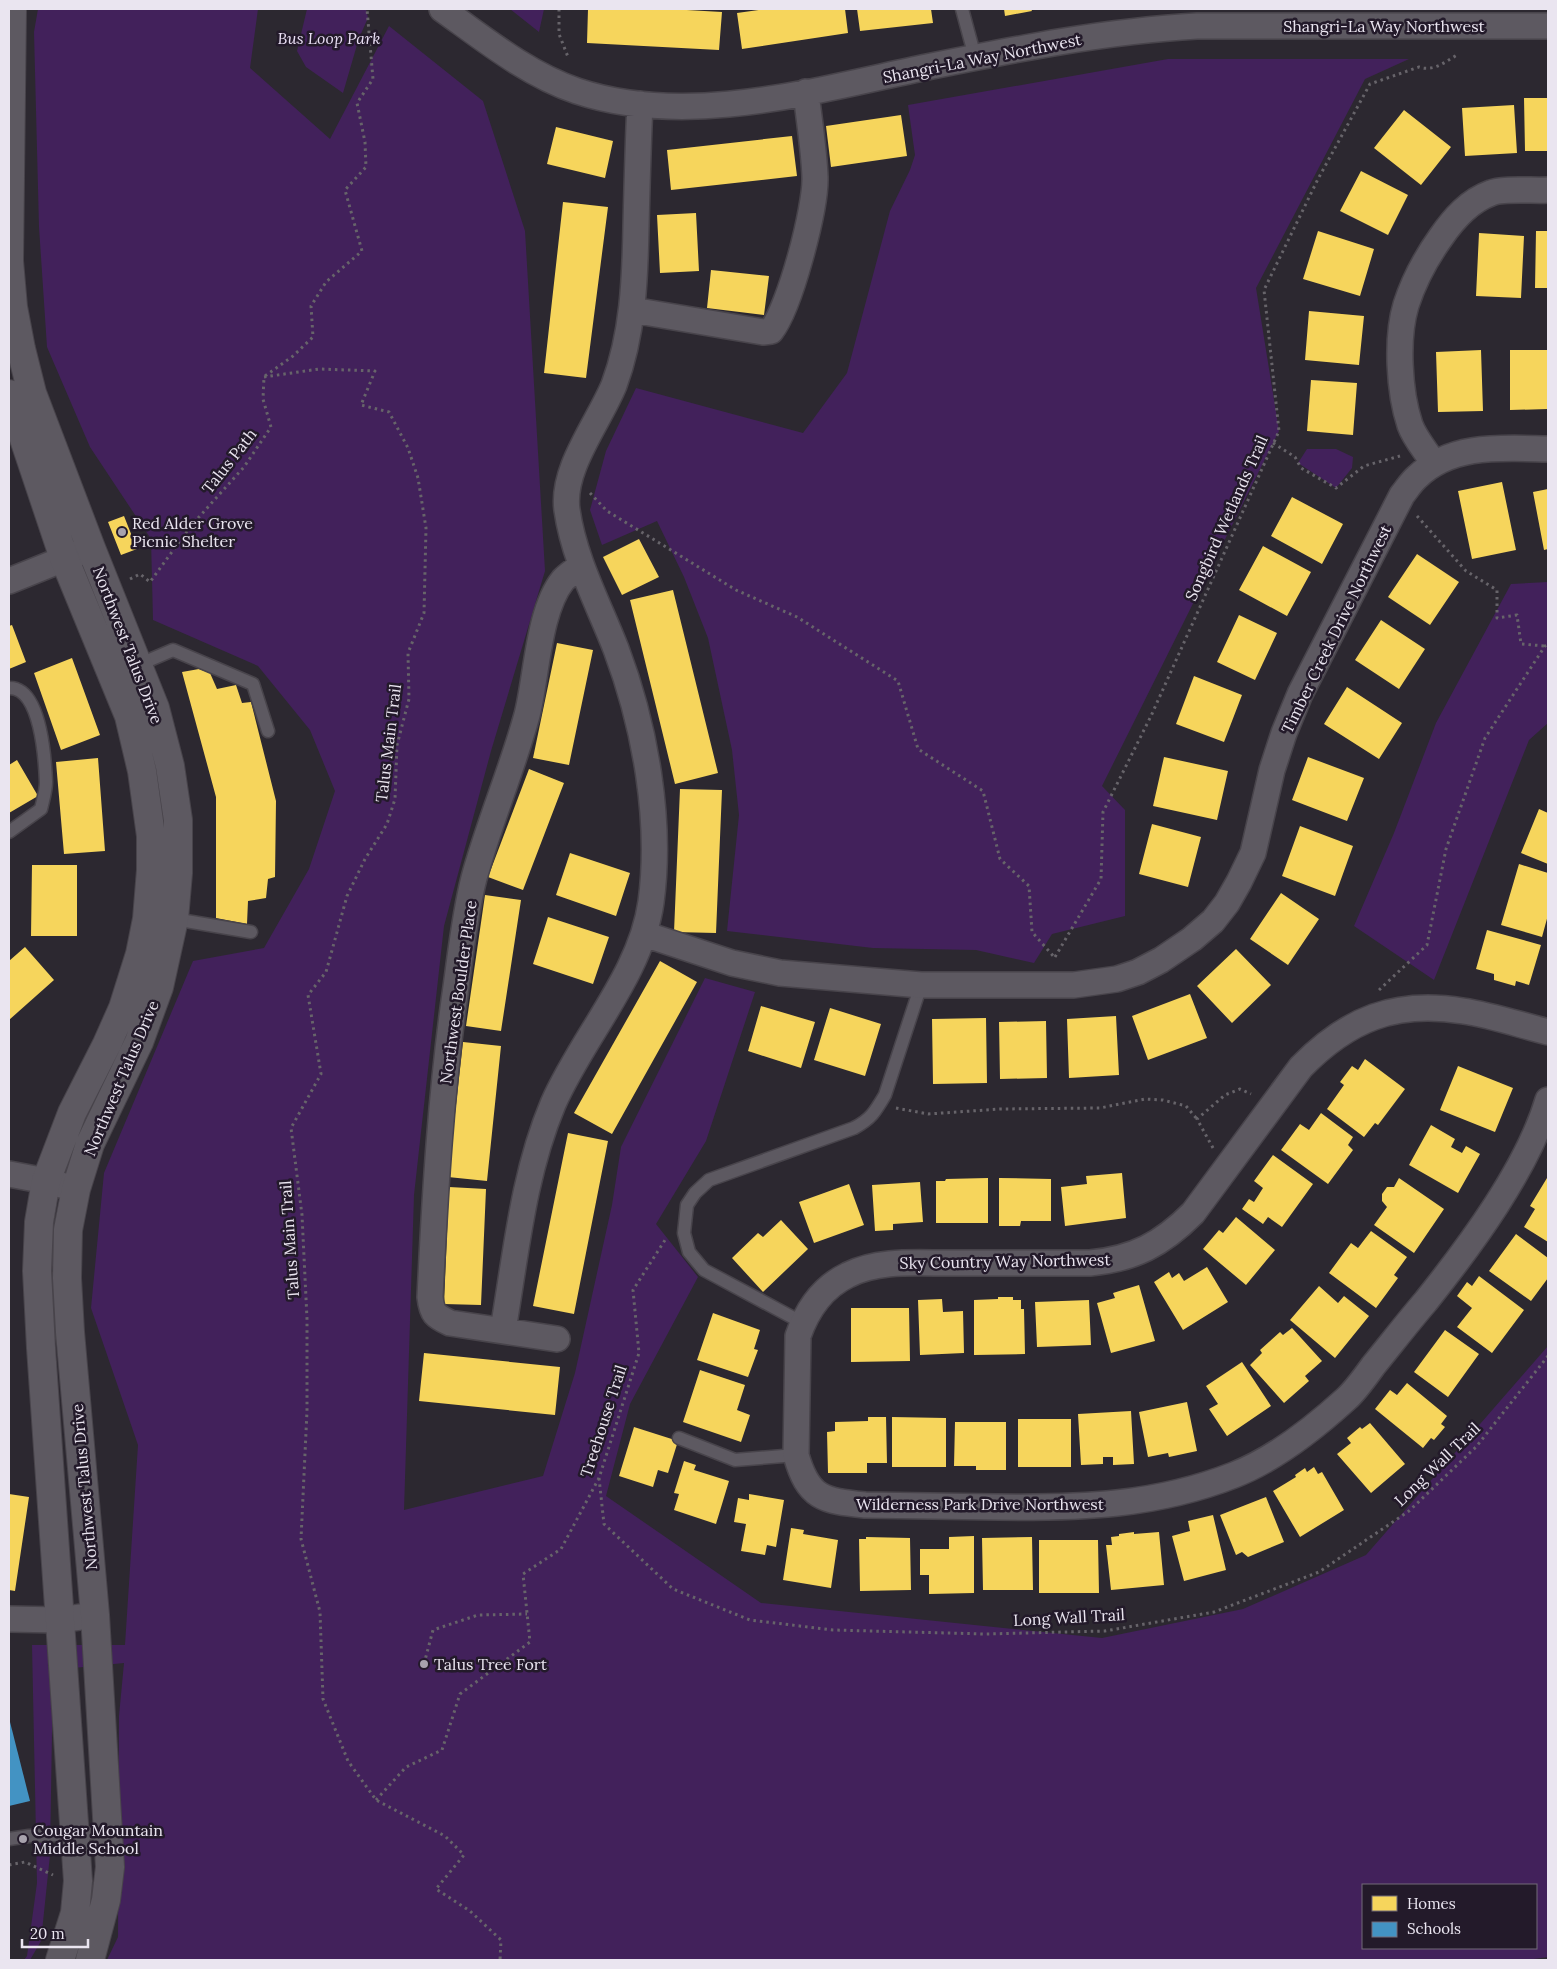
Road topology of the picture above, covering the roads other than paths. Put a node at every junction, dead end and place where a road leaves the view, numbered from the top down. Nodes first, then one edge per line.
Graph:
1 (12, 9) edge
2 (442, 9) edge
3 (962, 9) edge
4 (1402, 17) edge
5 (1548, 26) edge
6 (975, 57) junction
7 (806, 92) junction
8 (640, 104) junction
9 (1548, 190) edge
10 (632, 310) junction
11 (9, 394) edge
12 (1548, 449) edge
13 (1434, 464) junction
14 (91, 548) junction
15 (64, 558) junction
16 (581, 566) junction
17 (9, 582) edge
18 (138, 665) junction
19 (9, 688) edge
20 (268, 731) dead end
21 (9, 832) edge
22 (174, 919) junction
23 (251, 932) dead end
24 (644, 934) junction
25 (921, 984) junction
26 (1548, 1032) edge
27 (1548, 1100) edge
28 (9, 1174) edge
29 (46, 1181) junction
30 (76, 1189) junction
31 (803, 1322) junction
32 (503, 1330) junction
33 (557, 1338) dead end
34 (679, 1438) dead end
35 (796, 1454) junction
36 (824, 1498) joint
37 (95, 1615) junction
38 (9, 1619) edge
39 (59, 1620) junction
40 (108, 1833) junction
41 (76, 1834) junction
42 (9, 1839) edge
43 (60, 1960) edge
44 (90, 1960) edge

1 - 14 street, Northwest Talus Drive
2 - 8 street, Shangri-La Way Northwest
3 - 6 lane
4 - 5 street, Shangri-La Way Northwest
4 - 6 street, Shangri-La Way Northwest
6 - 7 street, Shangri-La Way Northwest
7 - 8 street, Shangri-La Way Northwest
7 - 10 street
8 - 10 street
9 - 13 street
10 - 16 street
11 - 15 street, Northwest Talus Drive
12 - 13 street, Timber Creek Drive Northwest
13 - 25 street, Timber Creek Drive Northwest
14 - 15 street
14 - 18 street, Northwest Talus Drive
15 - 17 street
15 - 29 street, Northwest Talus Drive
16 - 24 street
16 - 32 street, Northwest Boulder Place
18 - 20 lane
18 - 22 street, Northwest Talus Drive
19 - 21 lane
22 - 23 lane
22 - 30 street, Northwest Talus Drive
24 - 25 street, Timber Creek Drive Northwest
24 - 32 street
25 - 31 lane
26 - 31 street, Sky Country Way Northwest
27 - 36 street, Wilderness Park Drive Northwest
28 - 29 street
29 - 30 street
29 - 39 street, Northwest Talus Drive
30 - 37 street, Northwest Talus Drive
31 - 35 street, Sky Country Way Northwest
32 - 33 street, Northwest Boulder Place
34 - 35 lane
35 - 36 street, Sky Country Way Northwest
37 - 39 street
37 - 40 street, Northwest Talus Drive
38 - 39 street
39 - 41 street, Northwest Talus Drive
40 - 41 lane
40 - 44 street, Northwest Talus Drive
41 - 42 lane
41 - 43 street, Northwest Talus Drive

